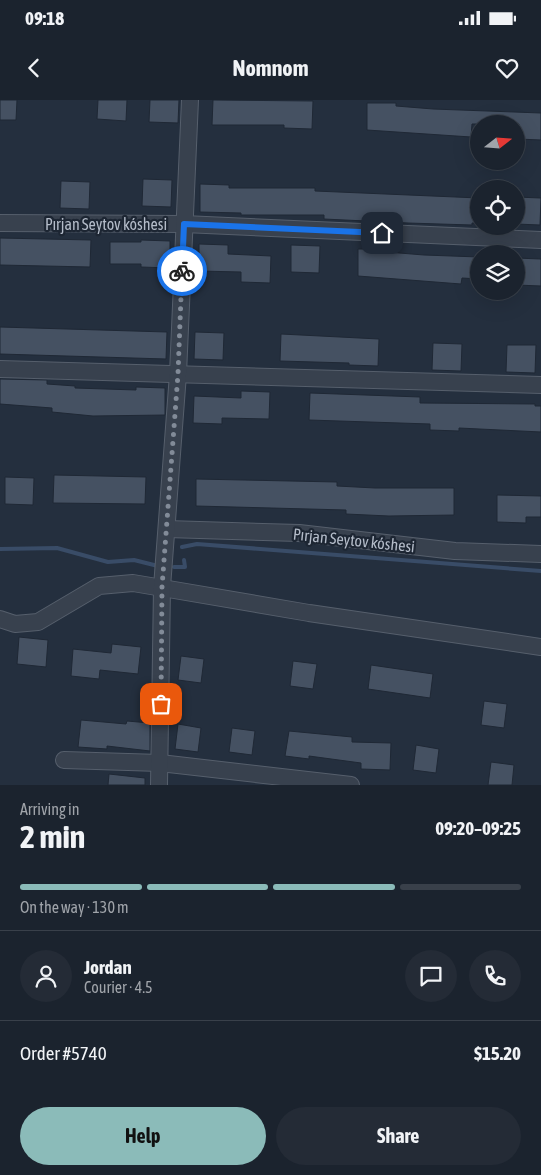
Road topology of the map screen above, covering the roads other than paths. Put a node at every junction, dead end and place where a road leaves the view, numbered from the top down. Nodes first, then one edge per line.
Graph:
1 (190, 100) edge
2 (0, 223) edge
3 (184, 224) junction
4 (541, 240) edge
5 (0, 369) edge
6 (178, 374) junction
7 (541, 385) edge
8 (167, 529) junction
9 (541, 554) edge
10 (162, 587) junction
11 (0, 619) edge
12 (541, 647) edge
13 (64, 760) dead end
14 (160, 763) junction
15 (159, 785) edge
16 (351, 785) edge

1 - 3 street
2 - 3 street, Pırjan Seytov kóshesi
3 - 4 street, Pırjan Seytov kóshesi
3 - 6 street
5 - 6 street
6 - 7 street
6 - 8 street
8 - 9 street, Pırjan Seytov kóshesi
8 - 10 street
10 - 11 street
10 - 12 street
10 - 14 street
13 - 14 street
14 - 15 street
14 - 16 street

